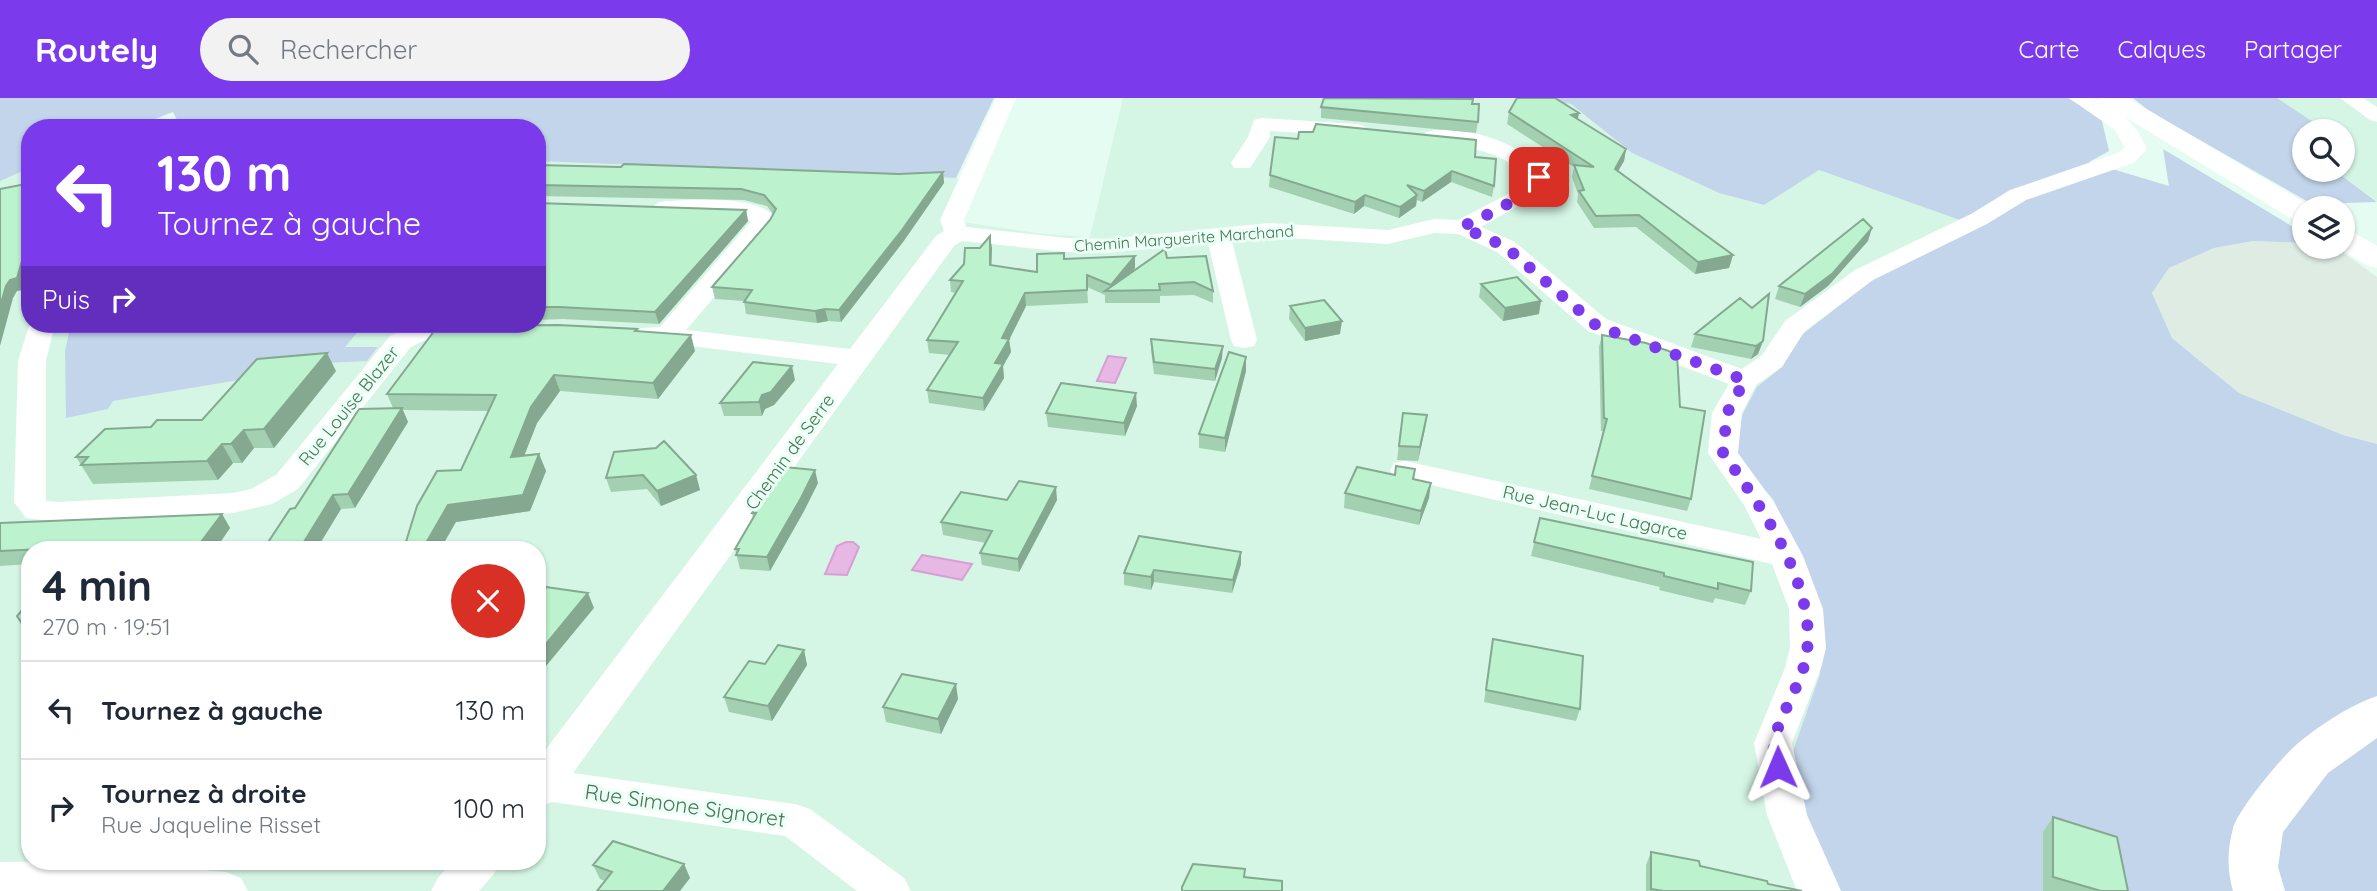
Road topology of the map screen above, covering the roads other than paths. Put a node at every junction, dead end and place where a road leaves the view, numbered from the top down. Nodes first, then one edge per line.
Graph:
1 (1006, 98) edge
2 (2079, 98) edge
3 (2098, 98) edge
4 (2111, 98) edge
5 (2350, 98) edge
6 (2377, 117) edge
7 (1374, 131) edge
8 (1416, 135) edge
9 (1242, 163) dead end
10 (2235, 174) junction
11 (648, 207) edge
12 (2292, 207) edge
13 (1462, 227) junction
14 (957, 233) junction
15 (1218, 235) junction
16 (2355, 246) edge
17 (2377, 259) edge
18 (40, 333) edge
19 (412, 333) edge
20 (627, 333) edge
21 (667, 335) junction
22 (1244, 340) dead end
23 (857, 358) junction
24 (1745, 380) junction
25 (1405, 470) edge
26 (1786, 556) junction
27 (2377, 714) edge
28 (546, 781) edge
29 (546, 790) edge
30 (471, 870) edge
31 (0, 880) edge
32 (226, 891) edge
33 (453, 891) edge
34 (889, 891) edge
35 (1819, 891) edge
36 (2259, 891) edge

1 - 14 street
2 - 24 street
3 - 10 main road
4 - 10 main road
5 - 6 street
7 - 9 street
8 - 13 street
10 - 12 main road
11 - 21 street
13 - 15 street, Chemin Marguerite Marchand
13 - 24 street, Chemin Marguerite Marchand
14 - 15 street, Chemin Marguerite Marchand
14 - 23 street, Chemin de Serre
15 - 22 street
16 - 17 main road
18 - 19 street, Rue Louise Blazer
20 - 21 street
21 - 23 street
23 - 28 street, Chemin de Serre
24 - 26 street
25 - 26 street, Rue Jean-Luc Lagarce
26 - 35 street
27 - 36 main road
29 - 34 street, Rue Simone Signoret
30 - 33 street
31 - 32 street

